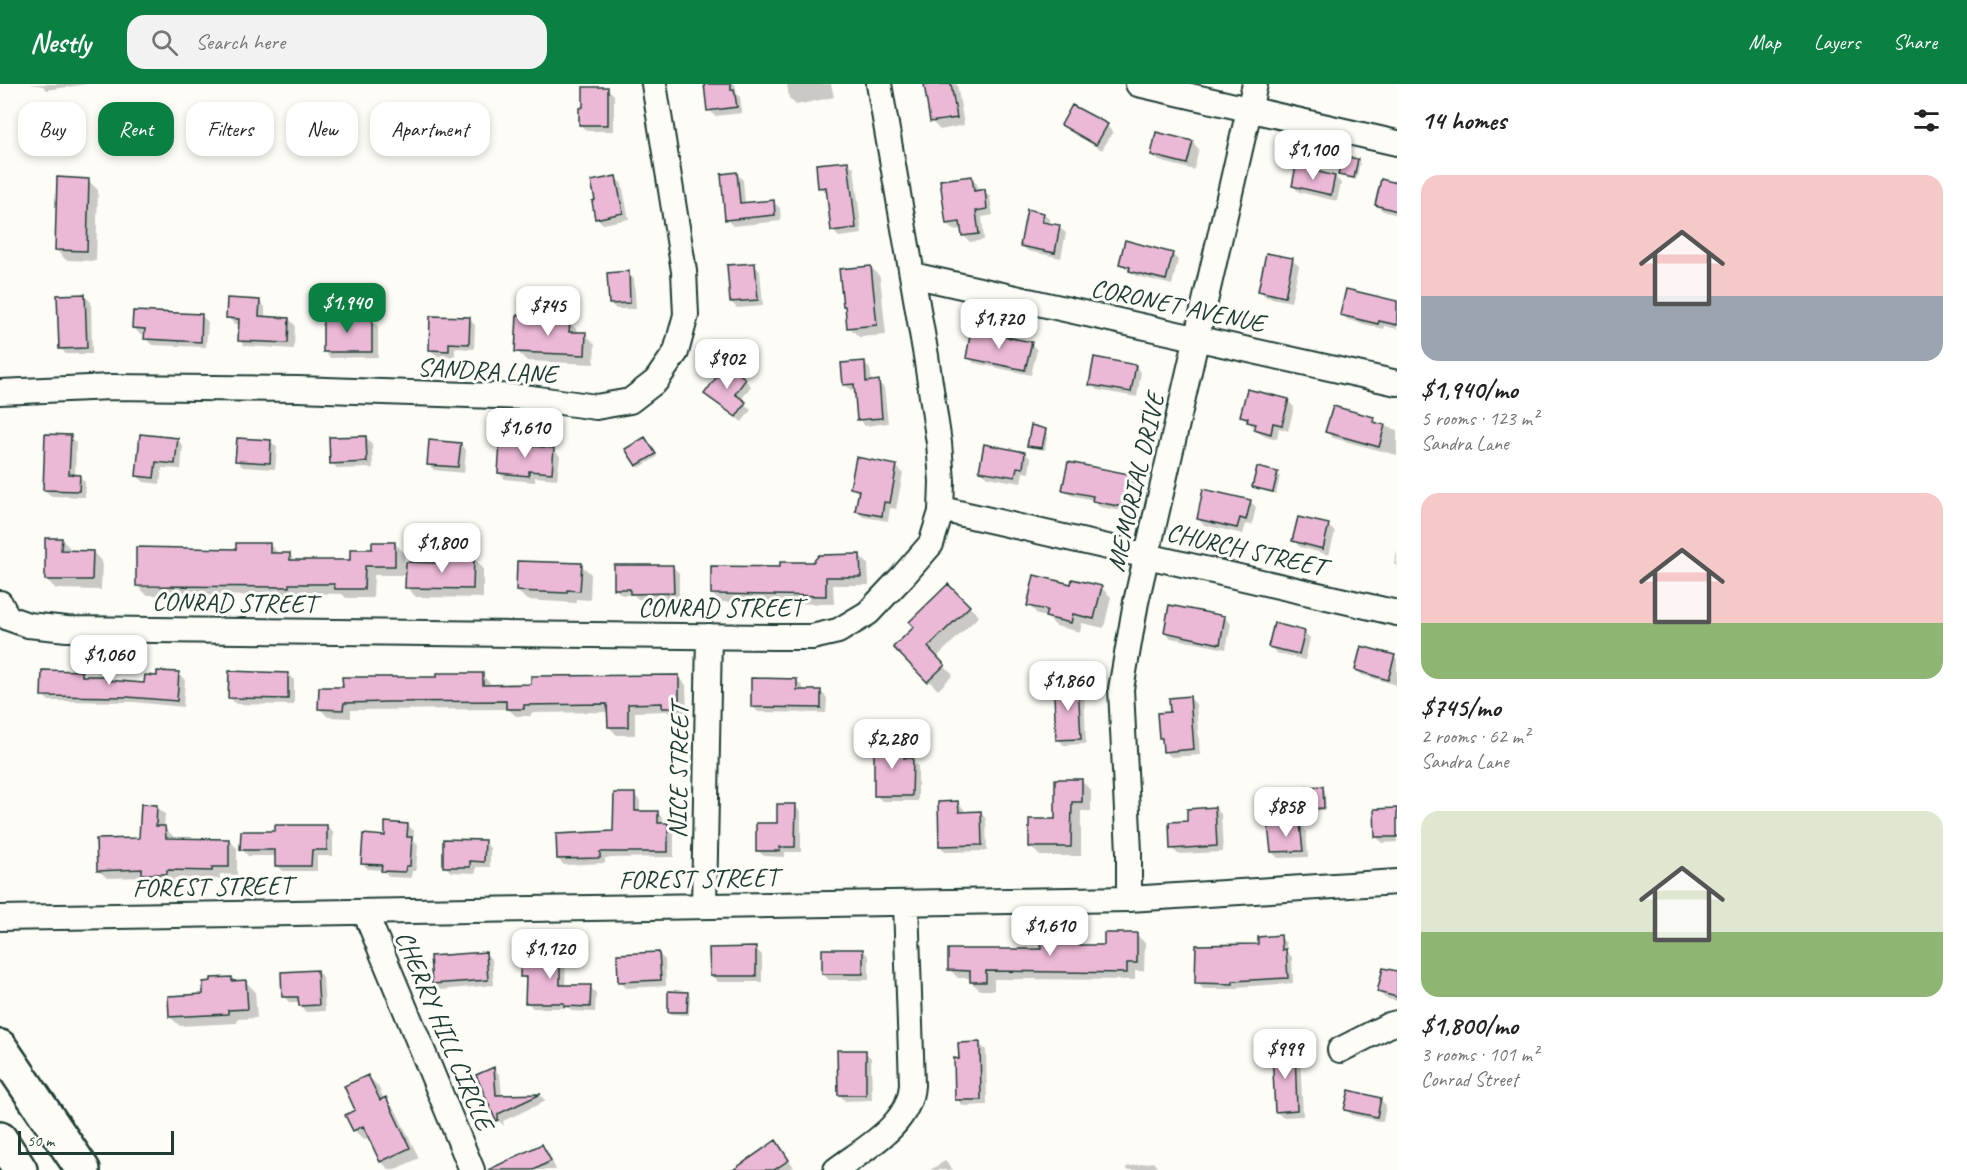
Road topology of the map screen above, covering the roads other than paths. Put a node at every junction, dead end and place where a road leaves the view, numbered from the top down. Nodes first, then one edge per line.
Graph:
1 (654, 84) edge
2 (879, 84) edge
3 (1138, 84) edge
4 (1255, 84) edge
5 (1250, 109) junction
6 (1397, 143) edge
7 (912, 275) junction
8 (1197, 338) junction
9 (1397, 383) edge
10 (0, 392) edge
11 (941, 508) junction
12 (1147, 555) junction
13 (4, 611) edge
14 (1397, 613) edge
15 (709, 636) junction
16 (1397, 882) edge
17 (1128, 899) junction
18 (906, 903) junction
19 (704, 906) junction
20 (365, 912) junction
21 (0, 918) edge
22 (1397, 1023) edge
23 (1340, 1050) dead end
24 (6, 1055) edge
25 (0, 1139) edge
26 (20, 1170) edge
27 (83, 1170) edge
28 (99, 1170) edge
29 (472, 1170) edge
30 (836, 1170) edge

1 - 10 street, SANDRA LANE
2 - 7 street, CONRAD STREET
3 - 5 street
4 - 5 street, MEMORIAL DRIVE
5 - 6 street
5 - 8 street, MEMORIAL DRIVE
7 - 8 street, CORONET AVENUE
7 - 11 street, CONRAD STREET
8 - 9 street, CORONET AVENUE
8 - 12 street, MEMORIAL DRIVE
11 - 12 street, CHURCH STREET
11 - 15 street, CONRAD STREET
12 - 14 street, CHURCH STREET
12 - 17 street, MEMORIAL DRIVE
13 - 15 street, CONRAD STREET
15 - 19 street, NICE STREET
16 - 17 street, FOREST STREET
17 - 18 street, FOREST STREET
18 - 19 street, FOREST STREET
18 - 30 street
19 - 20 street, FOREST STREET
20 - 21 street, FOREST STREET
20 - 29 street, CHERRY HILL CIRCLE
22 - 23 street
24 - 27 highway
24 - 28 highway
25 - 26 highway

